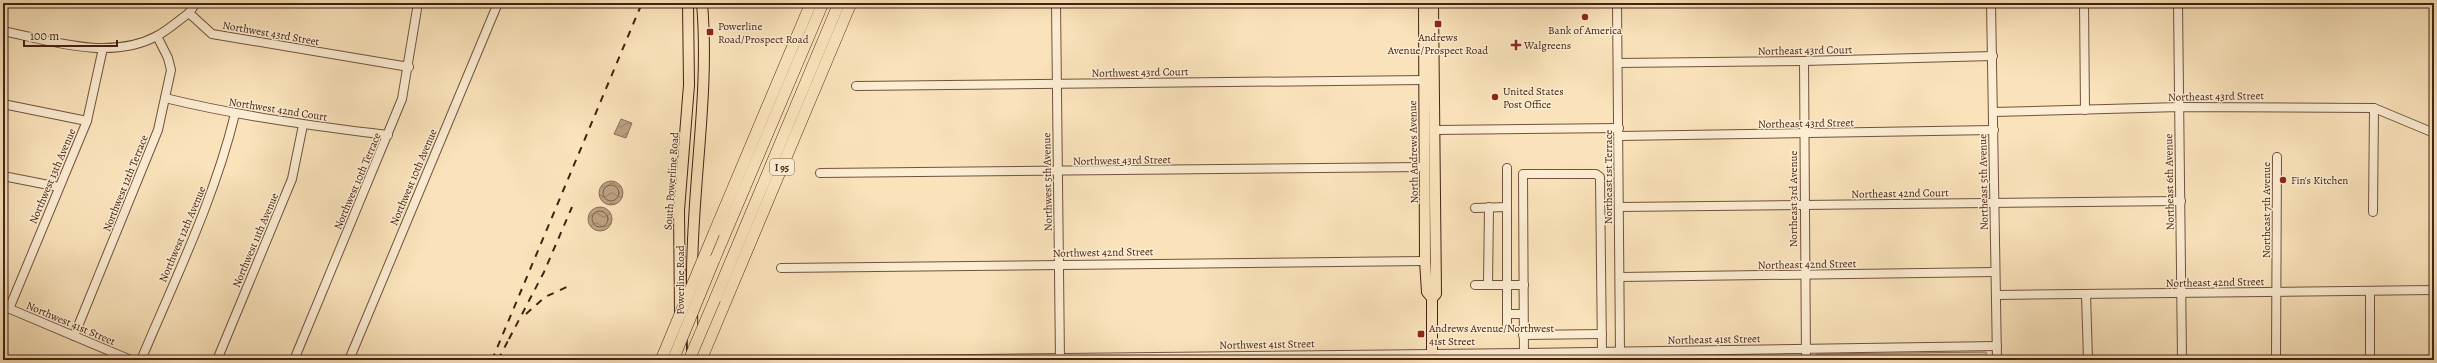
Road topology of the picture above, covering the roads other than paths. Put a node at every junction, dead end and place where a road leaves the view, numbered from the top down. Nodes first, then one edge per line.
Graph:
1 (196, 3) edge
2 (418, 3) edge
3 (498, 3) edge
4 (688, 3) edge
5 (702, 3) edge
6 (1056, 3) edge
7 (1424, 3) edge
8 (1433, 3) edge
9 (1617, 3) edge
10 (1991, 3) edge
11 (2084, 3) edge
12 (2178, 3) edge
13 (816, 5) edge
14 (844, 5) edge
15 (189, 13) junction
16 (3, 31) edge
17 (157, 36) junction
18 (103, 48) junction
19 (1993, 56) junction
20 (1804, 61) junction
21 (1618, 63) junction
22 (408, 67) junction
23 (1424, 80) junction
24 (1058, 84) junction
25 (856, 86) dead end
26 (165, 98) junction
27 (3, 104) edge
28 (2180, 107) junction
29 (2374, 108) junction
30 (2085, 110) junction
31 (1993, 112) junction
32 (235, 114) junction
33 (87, 121) junction
34 (303, 125) junction
35 (1434, 130) junction
36 (1994, 130) junction
37 (1619, 132) junction
38 (2434, 133) edge
39 (1804, 134) junction
40 (388, 135) junction
41 (2277, 156) dead end
42 (1425, 167) junction
43 (1507, 168) dead end
44 (1058, 172) junction
45 (820, 173) dead end
46 (3, 176) edge
47 (1434, 177) junction
48 (59, 187) junction
49 (2180, 201) junction
50 (1994, 203) junction
51 (1804, 205) junction
52 (1488, 207) junction
53 (1507, 207) junction
54 (1619, 207) junction
55 (1475, 208) dead end
56 (2373, 212) dead end
57 (679, 223) junction
58 (692, 258) junction
59 (1426, 261) junction
60 (1059, 264) junction
61 (781, 268) dead end
62 (1996, 272) junction
63 (1805, 275) junction
64 (1620, 277) junction
65 (1476, 285) dead end
66 (1488, 285) junction
67 (1507, 285) junction
68 (1524, 285) junction
69 (2434, 290) edge
70 (2370, 291) junction
71 (2275, 292) junction
72 (2181, 293) junction
73 (2086, 294) junction
74 (1996, 295) junction
75 (1432, 298) junction
76 (6, 308) edge
77 (1508, 314) junction
78 (1524, 314) junction
79 (1507, 327) dead end
80 (1602, 334) junction
81 (1524, 335) junction
82 (74, 336) junction
83 (1997, 346) junction
84 (1805, 349) junction
85 (1602, 351) junction
86 (1620, 351) junction
87 (1432, 357) edge
88 (1524, 357) edge
89 (1060, 359) edge
90 (131, 360) edge
91 (141, 360) edge
92 (217, 360) edge
93 (294, 360) edge
94 (348, 360) edge
95 (661, 360) edge
96 (673, 360) edge
97 (681, 360) edge
98 (689, 360) edge
99 (693, 360) edge
100 (701, 360) edge
101 (886, 360) edge
102 (957, 360) edge
103 (1806, 360) edge
104 (1997, 360) edge
105 (2088, 360) edge
106 (2182, 360) edge
107 (2276, 360) edge
108 (2370, 360) edge

1 - 15 street
2 - 22 street, Northwest 10th Terrace
3 - 94 street, Northwest 10th Avenue
4 - 57 main road, South Powerline Road
5 - 58 main road, Powerline Road
6 - 24 street, Northwest 5th Avenue
7 - 23 main road, North Andrews Avenue
8 - 35 main road, North Andrews Avenue
9 - 21 street, Northeast 1st Terrace
10 - 19 street, Northeast 5th Avenue
11 - 30 street
12 - 28 street, Northeast 6th Avenue
13 - 95 highway, bridge
13 - 96 highway, bridge
14 - 98 highway, bridge
14 - 100 highway, I 95
15 - 17 street
15 - 22 street, Northwest 43rd Street
16 - 18 street
17 - 18 street
17 - 26 street, Northwest 12th Terrace
18 - 33 street, Northwest 13th Avenue
19 - 20 street, Northeast 43rd Court
19 - 31 street, Northeast 5th Avenue
20 - 21 street, Northeast 43rd Court
20 - 39 street, Northeast 3rd Avenue
21 - 37 street, Northeast 1st Terrace
22 - 40 street, Northwest 10th Terrace
23 - 24 street, Northwest 43rd Court
23 - 42 main road, North Andrews Avenue
24 - 25 street, Northwest 43rd Court
24 - 44 street, Northwest 5th Avenue
26 - 32 street, Northwest 42nd Court
26 - 82 street, Northwest 12th Terrace
27 - 33 street
28 - 29 street, Northeast 43rd Street
28 - 30 street, Northeast 43rd Street
28 - 49 street, Northeast 6th Avenue
29 - 38 street, Northeast 43rd Street
29 - 56 street
30 - 31 street, Northeast 43rd Street
31 - 36 street, Northeast 5th Avenue
32 - 34 street, Northwest 42nd Court
32 - 91 street, Northwest 12th Avenue
33 - 48 street, Northwest 13th Avenue
34 - 40 street, Northwest 42nd Court
34 - 92 street, Northwest 11th Avenue
35 - 37 street, Northeast 43rd Street
35 - 47 main road, North Andrews Avenue
36 - 39 street, Northeast 43rd Street
36 - 50 street, Northeast 5th Avenue
37 - 39 street, Northeast 43rd Street
37 - 54 street, Northeast 1st Terrace
39 - 51 street, Northeast 3rd Avenue
40 - 93 street, Northwest 10th Terrace
41 - 71 street, Northeast 7th Avenue
42 - 44 street, Northwest 43rd Street
42 - 47 main road
42 - 59 main road, North Andrews Avenue
43 - 53 street
44 - 45 street, Northwest 43rd Street
44 - 60 street, Northwest 5th Avenue
46 - 48 street
47 - 75 main road, North Andrews Avenue
48 - 76 street, Northwest 13th Avenue
49 - 50 street, Northeast 42nd Court
49 - 72 street, Northeast 6th Avenue
50 - 51 street, Northeast 42nd Court
50 - 62 street, Northeast 5th Avenue
51 - 54 street, Northeast 42nd Court
51 - 63 street, Northeast 3rd Avenue
52 - 53 street
52 - 55 street
52 - 66 street
53 - 67 street
54 - 64 street, Northeast 1st Terrace
57 - 58 main road
57 - 97 main road, South Powerline Road
58 - 99 main road, Powerline Road
59 - 60 street, Northwest 42nd Street
59 - 75 main road, North Andrews Avenue
60 - 61 street, Northwest 42nd Street
60 - 89 street, Northwest 5th Avenue
62 - 63 street, Northeast 42nd Street
62 - 74 street, Northeast 5th Avenue
63 - 64 street, Northeast 42nd Street
63 - 84 street, Northeast 3rd Avenue
64 - 86 street, Northeast 1st Terrace
65 - 66 street
66 - 67 street
67 - 68 street
67 - 77 street
68 - 78 street
68 - 80 street
69 - 70 street, Northeast 42nd Street
70 - 71 street, Northeast 42nd Street
70 - 108 street
71 - 72 street, Northeast 42nd Street
71 - 107 street, Northeast 7th Avenue
72 - 73 street, Northeast 42nd Street
72 - 106 street, Northeast 6th Avenue
73 - 74 street, Northeast 42nd Street
73 - 105 street
74 - 83 street, Northeast 5th Avenue
75 - 87 main road, North Andrews Avenue
76 - 82 street, Northwest 41st Street
77 - 78 street
77 - 79 street
78 - 81 street
80 - 81 street
80 - 85 street
81 - 88 street
82 - 90 street, Northwest 41st Street
83 - 84 street, Northeast 41st Street
83 - 104 street, Northeast 5th Avenue
84 - 86 street, Northeast 41st Street
84 - 103 street, Northeast 3rd Avenue
85 - 86 street, Northeast 41st Street
85 - 88 street, Northeast 41st Street
87 - 88 street, Northeast 41st Street
87 - 89 street, Northwest 41st Street
89 - 102 street, Northwest 41st Street
101 - 102 street, Northwest 41st Street

